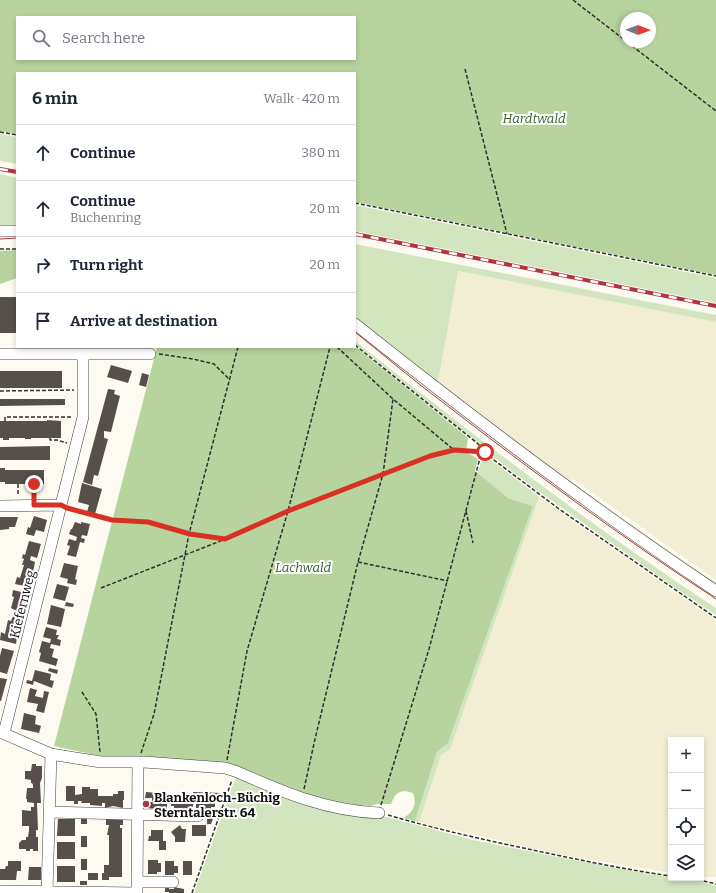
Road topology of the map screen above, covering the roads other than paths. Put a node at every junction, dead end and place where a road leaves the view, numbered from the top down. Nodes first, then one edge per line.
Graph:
1 (0, 231) edge
2 (16, 231) edge
3 (356, 325) edge
4 (0, 354) edge
5 (83, 354) junction
6 (154, 354) road end
7 (61, 505) junction
8 (0, 506) edge
9 (716, 592) edge
10 (2, 733) edge
11 (50, 754) junction
12 (138, 762) junction
13 (49, 812) junction
14 (379, 812) road end
15 (138, 815) junction
16 (198, 816) dead end
17 (173, 882) dead end
18 (137, 889) edge
19 (0, 891) edge
20 (32, 892) edge
21 (47, 892) junction
22 (103, 893) edge

1 - 2 street
3 - 9 street
4 - 5 street
5 - 6 street
5 - 7 street, Kiefernweg
7 - 8 street
7 - 10 street, Kiefernweg
10 - 11 street
11 - 12 street
11 - 13 street
12 - 14 street
12 - 15 street
13 - 15 street
13 - 21 street
15 - 16 street
15 - 18 street
17 - 18 street
18 - 22 street
19 - 20 street
20 - 21 street
21 - 22 street

